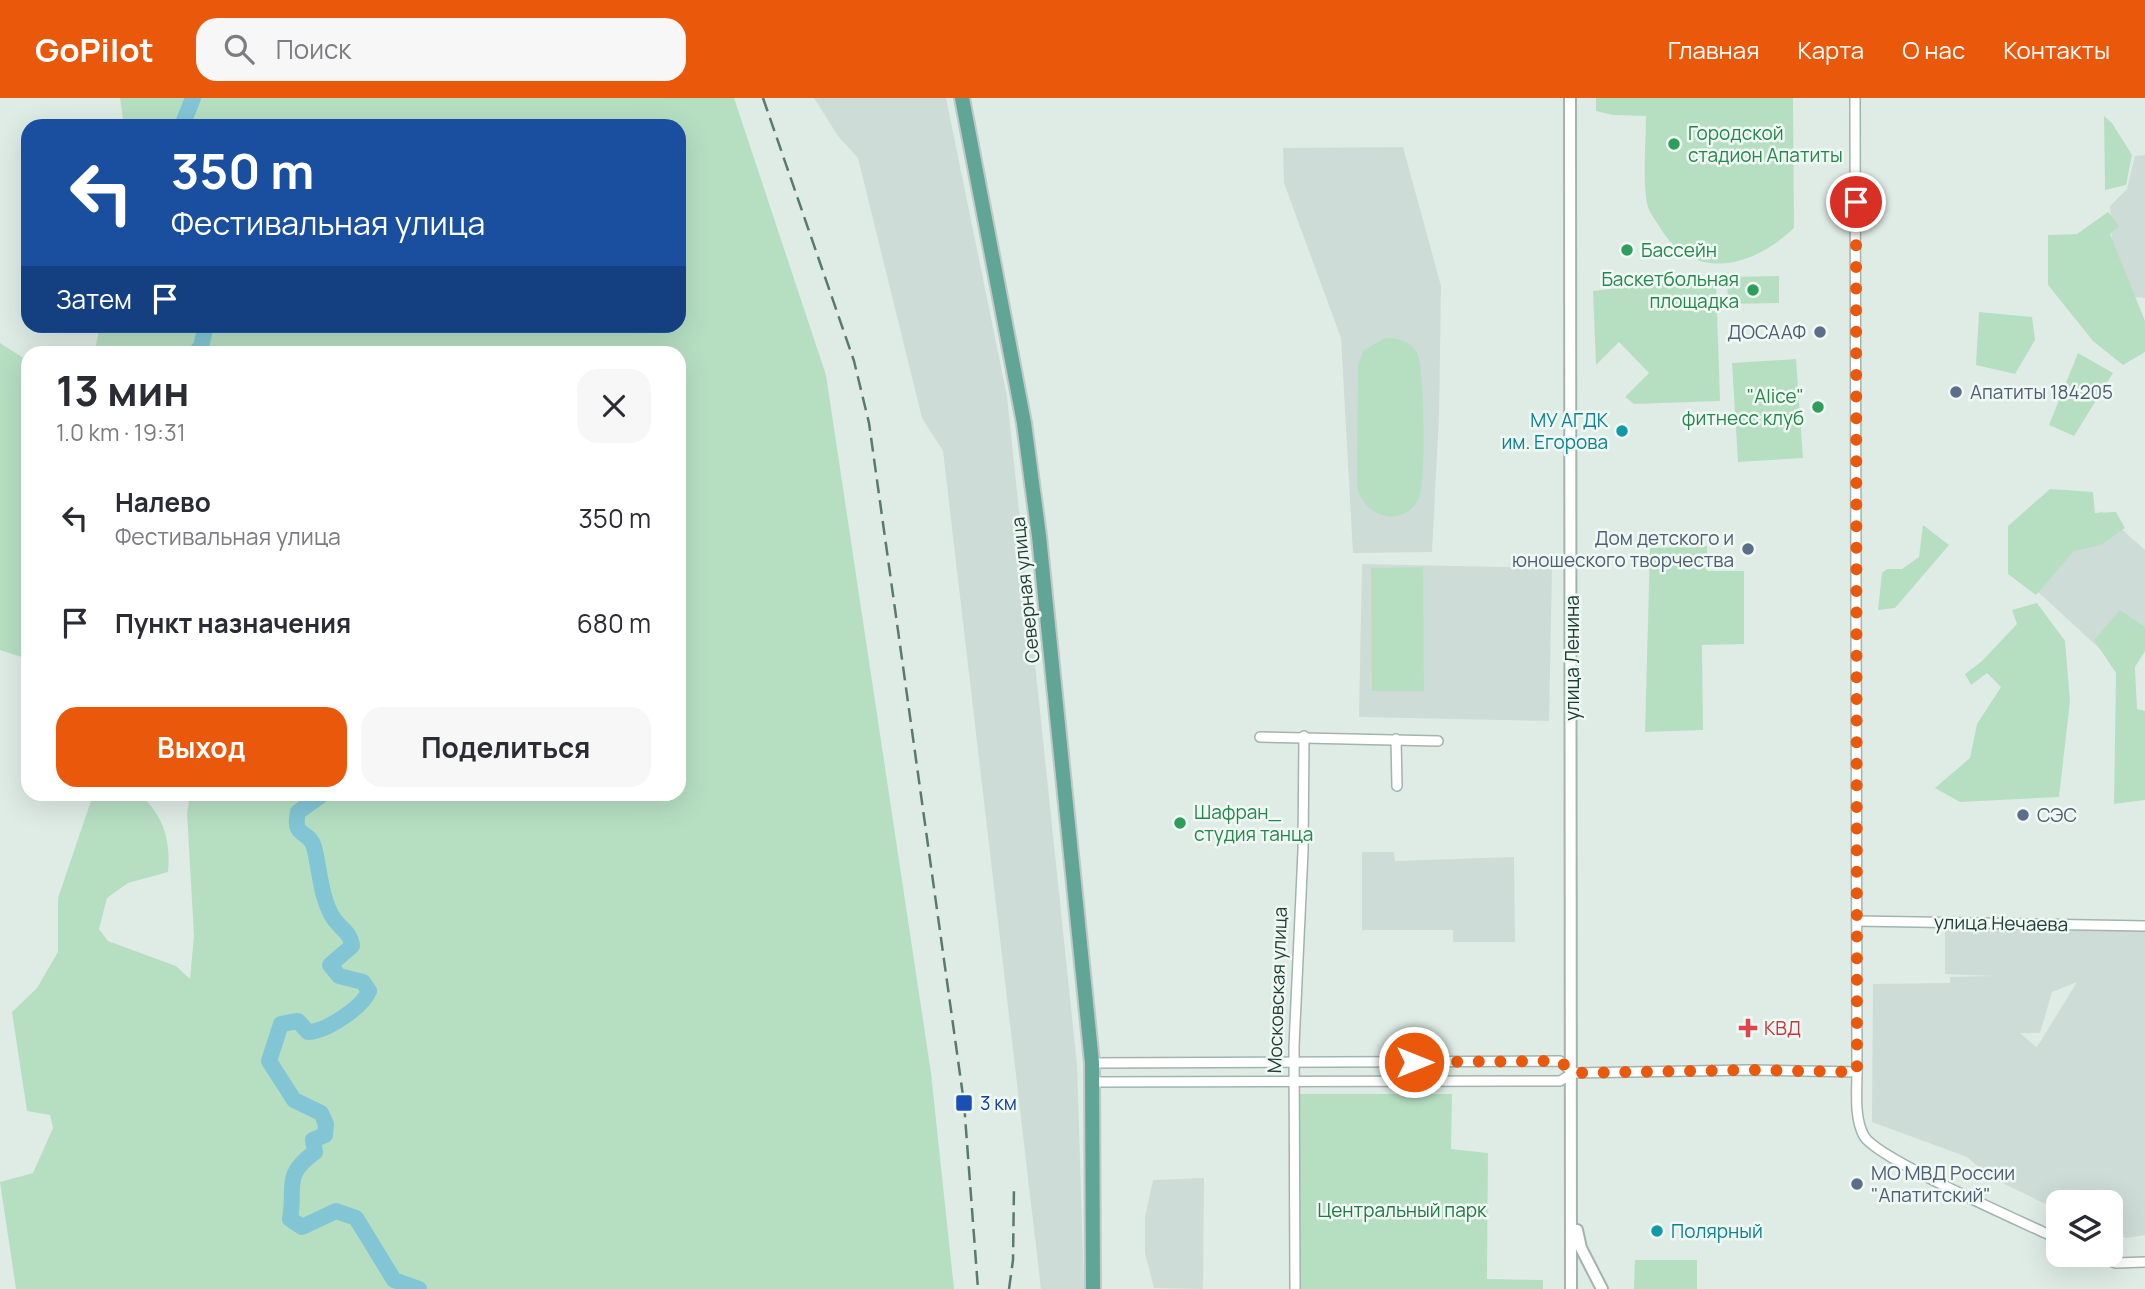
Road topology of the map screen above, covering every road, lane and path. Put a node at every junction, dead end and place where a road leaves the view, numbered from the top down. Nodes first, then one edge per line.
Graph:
1 (962, 98) edge
2 (1570, 98) edge
3 (1855, 98) edge
4 (1304, 736) junction
5 (1260, 737) dead end
6 (1396, 739) junction
7 (1438, 741) dead end
8 (1397, 786) dead end
9 (1857, 921) junction
10 (2145, 926) edge
11 (1294, 1062) junction
12 (1092, 1063) junction
13 (1857, 1072) junction
14 (1573, 1073) junction
15 (1294, 1081) junction
16 (1093, 1082) junction
17 (1573, 1217) junction
18 (2046, 1233) edge
19 (2145, 1262) edge
20 (2123, 1263) edge
21 (1093, 1289) edge
22 (1294, 1289) edge
23 (1571, 1289) edge
24 (1602, 1289) edge

1 - 12 main road, Северная улица
2 - 14 street, улица Ленина
3 - 9 street
4 - 5 street
4 - 6 street
4 - 11 street, Московская улица
6 - 7 street
6 - 8 street
9 - 10 street, улица Нечаева
9 - 13 street
11 - 12 street
11 - 14 street
11 - 15 street, Московская улица
12 - 16 main road, Северная улица
13 - 14 street
13 - 18 street
14 - 15 street
14 - 17 street, улица Ленина
15 - 16 street
15 - 22 street, Московская улица
16 - 21 main road
17 - 23 street, улица Ленина
17 - 24 street, улица Ленина
19 - 20 street

